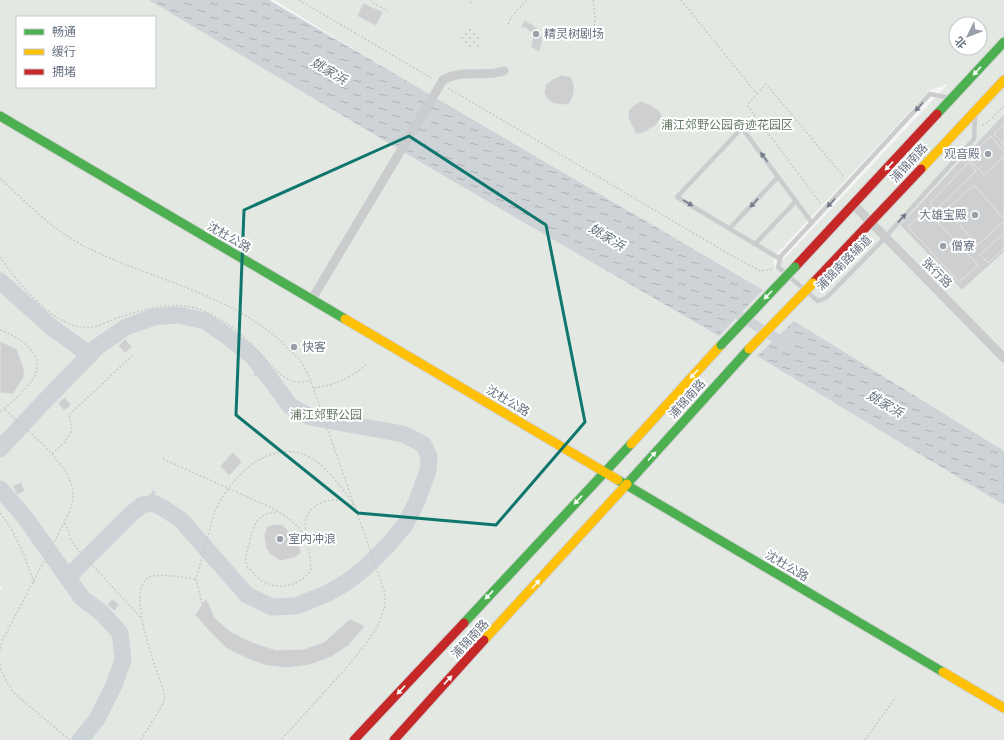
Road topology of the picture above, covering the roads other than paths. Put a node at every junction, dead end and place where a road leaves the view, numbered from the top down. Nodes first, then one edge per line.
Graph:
1 (1004, 42) edge
2 (504, 71) dead end
3 (1004, 80) edge
4 (952, 98) junction
5 (975, 111) junction
6 (0, 116) edge
7 (778, 177) junction
8 (796, 201) junction
9 (853, 204) junction
10 (812, 223) junction
11 (870, 223) junction
12 (730, 228) junction
13 (885, 237) junction
14 (755, 244) junction
15 (780, 259) junction
16 (312, 299) junction
17 (1004, 358) edge
18 (605, 472) junction
19 (626, 485) junction
20 (1004, 708) edge
21 (354, 740) edge
22 (394, 740) edge

1 -> 4 main road, 浦锦南路
2 - 16 street, bridge
3 - 5 main road, 浦锦南路
4 -> 9 main road, 浦锦南路
4 -> 10 lane
5 - 11 main road, 浦锦南路
13 -> 5 lane, 浦锦南路辅道
6 - 16 main road, 沈杜公路
7 - 8 lane
7 -> 12 lane
7 -> 12 lane
8 - 10 lane
8 - 14 lane
9 - 11 street, 张行路
9 -> 18 main road, 浦锦南路, bridge
10 - 15 lane
11 - 13 street, 张行路
19 -> 11 main road, 浦锦南路, bridge
12 - 14 lane
13 - 15 lane, 浦锦南路辅道
13 - 17 street, 张行路
14 - 15 lane
16 - 18 main road, 沈杜公路
18 - 19 main road, 沈杜公路
18 -> 21 main road, 浦锦南路
19 - 20 main road, 沈杜公路
22 -> 19 main road, 浦锦南路

